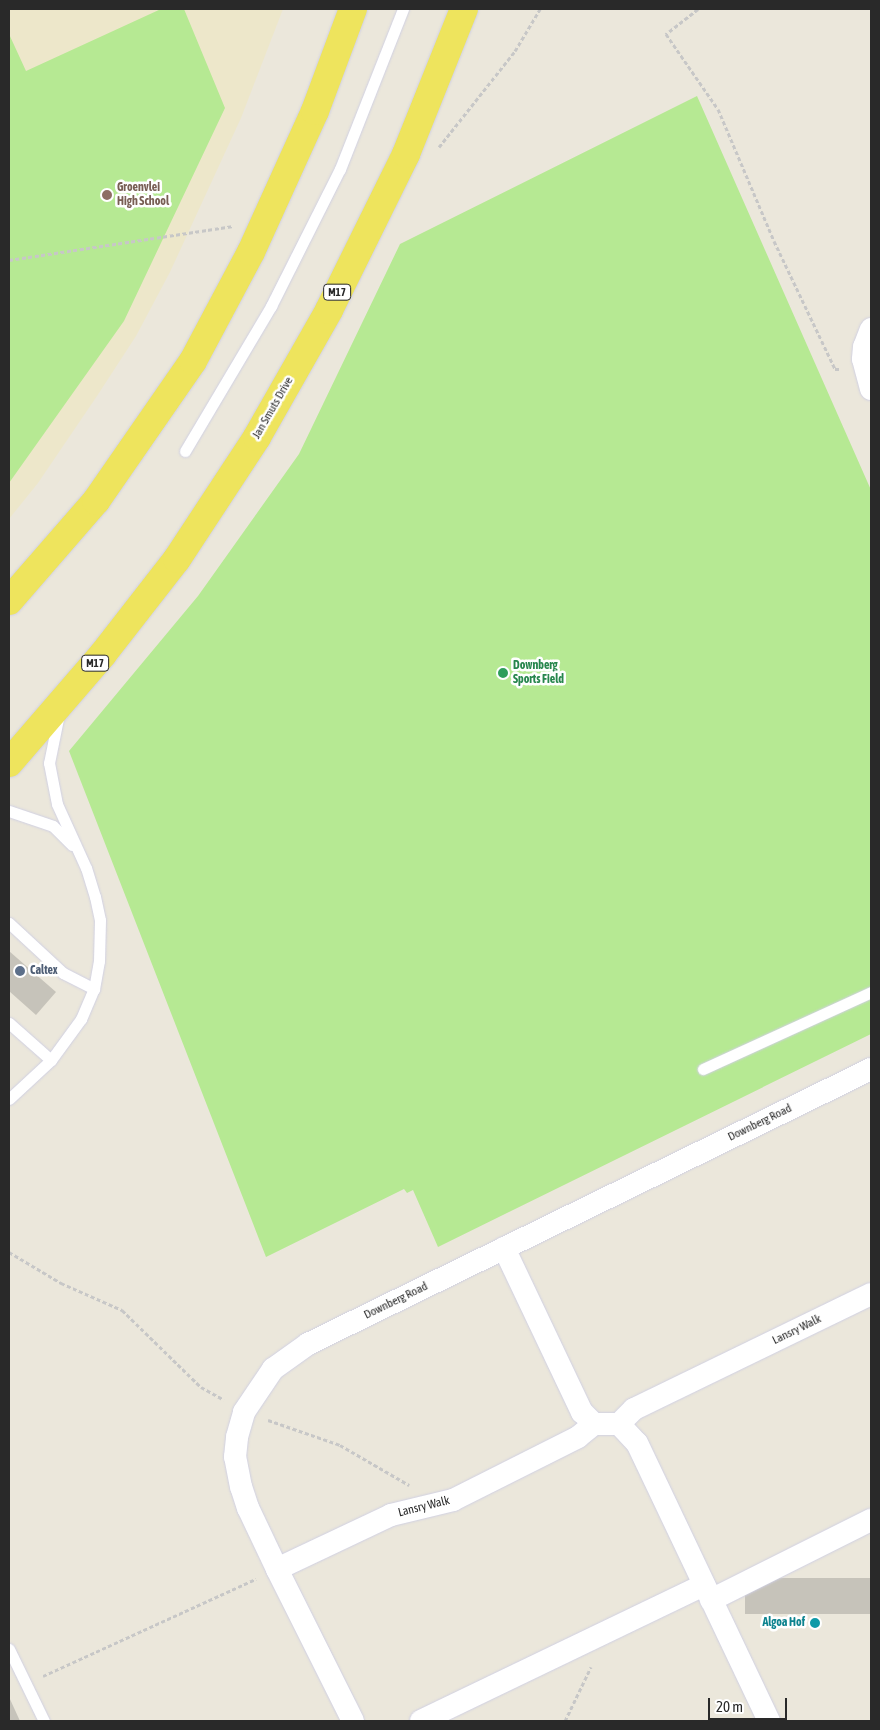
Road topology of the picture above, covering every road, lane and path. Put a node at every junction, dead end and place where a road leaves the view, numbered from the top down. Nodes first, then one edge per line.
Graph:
1 (353, 9) edge
2 (403, 9) edge
3 (464, 9) edge
4 (698, 9) edge
5 (251, 220) junction
6 (234, 226) junction
7 (231, 233) dead end
8 (9, 260) edge
9 (870, 331) edge
10 (868, 380) edge
11 (185, 451) dead end
12 (9, 602) edge
13 (62, 701) junction
14 (9, 763) edge
15 (9, 811) edge
16 (76, 848) junction
17 (9, 923) edge
18 (94, 989) junction
19 (871, 992) edge
20 (9, 1023) edge
21 (51, 1060) junction
22 (703, 1069) dead end
23 (871, 1069) edge
24 (9, 1099) edge
25 (504, 1248) junction
26 (9, 1252) edge
27 (871, 1294) edge
28 (244, 1412) junction
29 (594, 1424) junction
30 (619, 1424) junction
31 (445, 1503) junction
32 (871, 1520) edge
33 (277, 1569) junction
34 (707, 1593) junction
35 (9, 1649) edge
36 (594, 1664) dead end
37 (26, 1684) junction
38 (44, 1721) edge
39 (353, 1721) edge
40 (421, 1721) edge
41 (565, 1721) edge
42 (769, 1721) edge

1 - 5 main road
2 - 11 lane
3 - 13 main road, Jan Smuts Drive / M17
4 - 10 path
5 - 6 path
5 - 6 path
5 - 12 main road
6 - 7 path
6 - 8 path
9 - 10 street
13 - 14 main road, Jan Smuts Drive / M17
13 - 16 lane
15 - 16 lane
16 - 18 lane
17 - 18 lane
18 - 21 lane
19 - 22 lane
20 - 21 lane
21 - 24 lane
23 - 25 street, Downberg Road
25 - 28 street, Downberg Road
25 - 29 street
26 - 28 path
27 - 30 street, Lansry Walk
28 - 31 path
28 - 33 street, Downberg Road
29 - 30 street
29 - 31 street, Lansry Walk
30 - 34 street
31 - 33 street, Lansry Walk
32 - 34 street
33 - 37 path
33 - 39 street, Downberg Road
34 - 40 street
34 - 42 street
35 - 37 lane
36 - 41 path
37 - 38 lane

